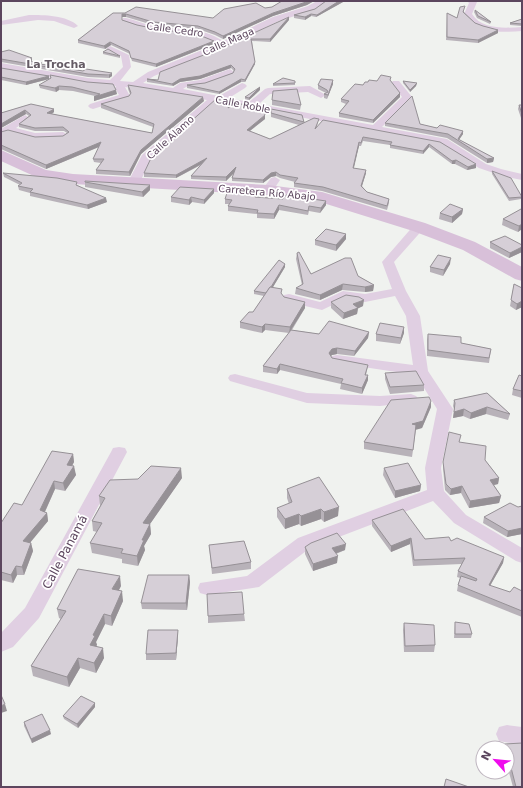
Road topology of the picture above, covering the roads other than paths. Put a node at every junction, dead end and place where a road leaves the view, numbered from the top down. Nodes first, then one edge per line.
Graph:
1 (323, 1) edge
2 (471, 1) edge
3 (126, 20) edge
4 (1, 23) edge
5 (74, 26) dead end
6 (522, 29) edge
7 (222, 44) junction
8 (110, 49) edge
9 (1, 66) edge
10 (230, 72) edge
11 (112, 83) junction
12 (396, 83) dead end
13 (122, 84) junction
14 (135, 85) junction
15 (242, 86) dead end
16 (176, 91) junction
17 (321, 95) dead end
18 (217, 99) junction
19 (93, 106) dead end
20 (250, 106) junction
21 (25, 118) edge
22 (374, 129) junction
23 (5, 131) edge
24 (63, 135) edge
25 (1, 155) edge
26 (522, 177) edge
27 (134, 182) junction
28 (419, 227) junction
29 (522, 274) edge
30 (398, 291) junction
31 (289, 298) edge
32 (337, 359) edge
33 (421, 371) junction
34 (235, 378) dead end
35 (438, 396) junction
36 (119, 452) dead end
37 (436, 493) junction
38 (522, 556) edge
39 (207, 588) dead end
40 (1, 644) edge

1 - 7 street, Calle Maga
2 - 6 street
3 - 7 street, Calle Cedro
4 - 5 street
7 - 14 street, Calle Maga
8 - 11 street
9 - 11 street, Calle Roble
10 - 16 street
11 - 13 street, Calle Roble
12 - 22 street
13 - 14 street, Calle Roble
13 - 19 street
14 - 16 street, Calle Roble
15 - 18 street, Calle Álamo
16 - 18 street, Calle Roble
17 - 20 street
18 - 20 street, Calle Roble
18 - 27 street, Calle Álamo
20 - 22 street, Calle Roble
21 - 23 street
22 - 26 street, Calle Roble
23 - 24 street
25 - 27 street, Carretera Río Abajo
27 - 28 street, Carretera Río Abajo
28 - 29 street, Carretera Río Abajo
28 - 30 street
30 - 31 street
30 - 33 street
32 - 33 street
33 - 35 street
34 - 35 street
35 - 37 street
36 - 40 street, Calle Panamá
37 - 38 street
37 - 39 street

